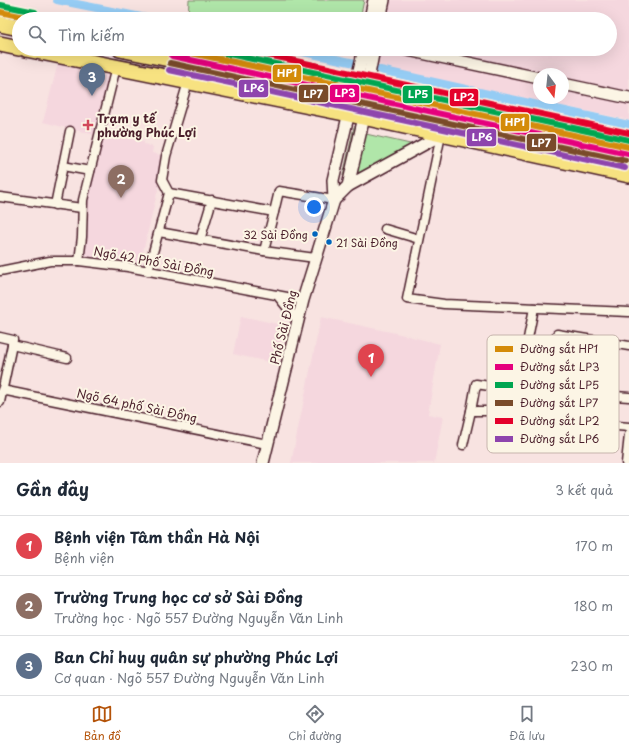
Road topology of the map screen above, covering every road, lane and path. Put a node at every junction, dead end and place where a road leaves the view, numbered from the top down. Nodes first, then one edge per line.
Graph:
1 (374, 0) edge
2 (384, 0) edge
3 (371, 12) edge
4 (381, 12) edge
5 (0, 24) edge
6 (12, 27) edge
7 (0, 44) edge
8 (12, 47) edge
9 (61, 56) edge
10 (154, 56) edge
11 (364, 56) edge
12 (373, 56) edge
13 (436, 56) edge
14 (116, 67) junction
15 (533, 77) edge
16 (188, 82) junction
17 (569, 85) edge
18 (629, 98) edge
19 (361, 99) junction
20 (349, 114) junction
21 (364, 117) junction
22 (70, 130) dead end
23 (496, 130) junction
24 (441, 135) junction
25 (492, 145) junction
26 (629, 160) edge
27 (63, 166) junction
28 (90, 171) junction
29 (629, 175) edge
30 (348, 186) junction
31 (169, 192) junction
32 (0, 197) edge
33 (212, 200) junction
34 (334, 200) junction
35 (55, 204) junction
36 (82, 208) junction
37 (274, 212) junction
38 (385, 229) dead end
39 (159, 232) junction
40 (419, 239) junction
41 (200, 240) junction
42 (264, 251) junction
43 (316, 258) junction
44 (79, 261) junction
45 (0, 271) edge
46 (148, 271) junction
47 (277, 295) junction
48 (303, 300) junction
49 (534, 308) junction
50 (629, 312) edge
51 (298, 321) junction
52 (529, 335) edge
53 (0, 336) edge
54 (619, 344) edge
55 (12, 346) junction
56 (629, 346) edge
57 (67, 358) dead end
58 (487, 386) edge
59 (2, 390) junction
60 (619, 396) edge
61 (629, 397) edge
62 (0, 402) edge
63 (471, 411) junction
64 (487, 411) edge
65 (619, 426) edge
66 (629, 427) edge
67 (629, 435) edge
68 (267, 444) junction
69 (463, 445) dead end
70 (263, 463) edge
71 (626, 463) edge

1 - 3 street
2 - 4 street
5 - 6 highway
7 - 8 highway
9 - 14 highway
10 - 19 highway
11 - 19 street
12 - 19 street
13 - 15 street
14 - 16 highway
14 - 28 street
16 - 20 highway
16 - 31 street
17 - 18 street
19 - 20 street, Phố Sài Đồng
19 - 21 street
19 - 23 highway
20 - 21 highway
20 - 34 street, Phố Sài Đồng
21 - 24 highway
21 - 30 street
22 - 27 street
23 - 25 highway
23 - 26 highway
24 - 25 highway
24 - 30 street, Phố Sài Đồng
24 - 40 street
25 - 29 highway
27 - 28 street
27 - 35 street
28 - 36 street
30 - 34 street, Phố Sài Đồng
31 - 33 street
31 - 39 street
32 - 35 street
33 - 37 street
33 - 41 street
34 - 37 street
34 - 43 street, Phố Sài Đồng
35 - 36 street
36 - 44 street
37 - 42 street
38 - 40 street
39 - 41 street
39 - 46 street
40 - 49 street
41 - 42 street
42 - 43 street
43 - 48 street, Phố Sài Đồng
44 - 45 street, Ngõ 42 Phố Sài Đồng
44 - 46 street, Ngõ 42 Phố Sài Đồng
46 - 47 street, Ngõ 42 Phố Sài Đồng
47 - 48 street, Ngõ 42 Phố Sài Đồng
47 - 51 street
48 - 51 street, Phố Sài Đồng
49 - 50 street
49 - 52 street
51 - 68 street, Phố Sài Đồng
53 - 55 street
54 - 56 street
55 - 57 street
55 - 59 street
58 - 63 street
59 - 62 street
59 - 68 street, Ngõ 64 phố Sài Đồng
60 - 61 street
63 - 64 street
63 - 69 street
65 - 66 street
67 - 71 street
68 - 70 street, Phố Sài Đồng

